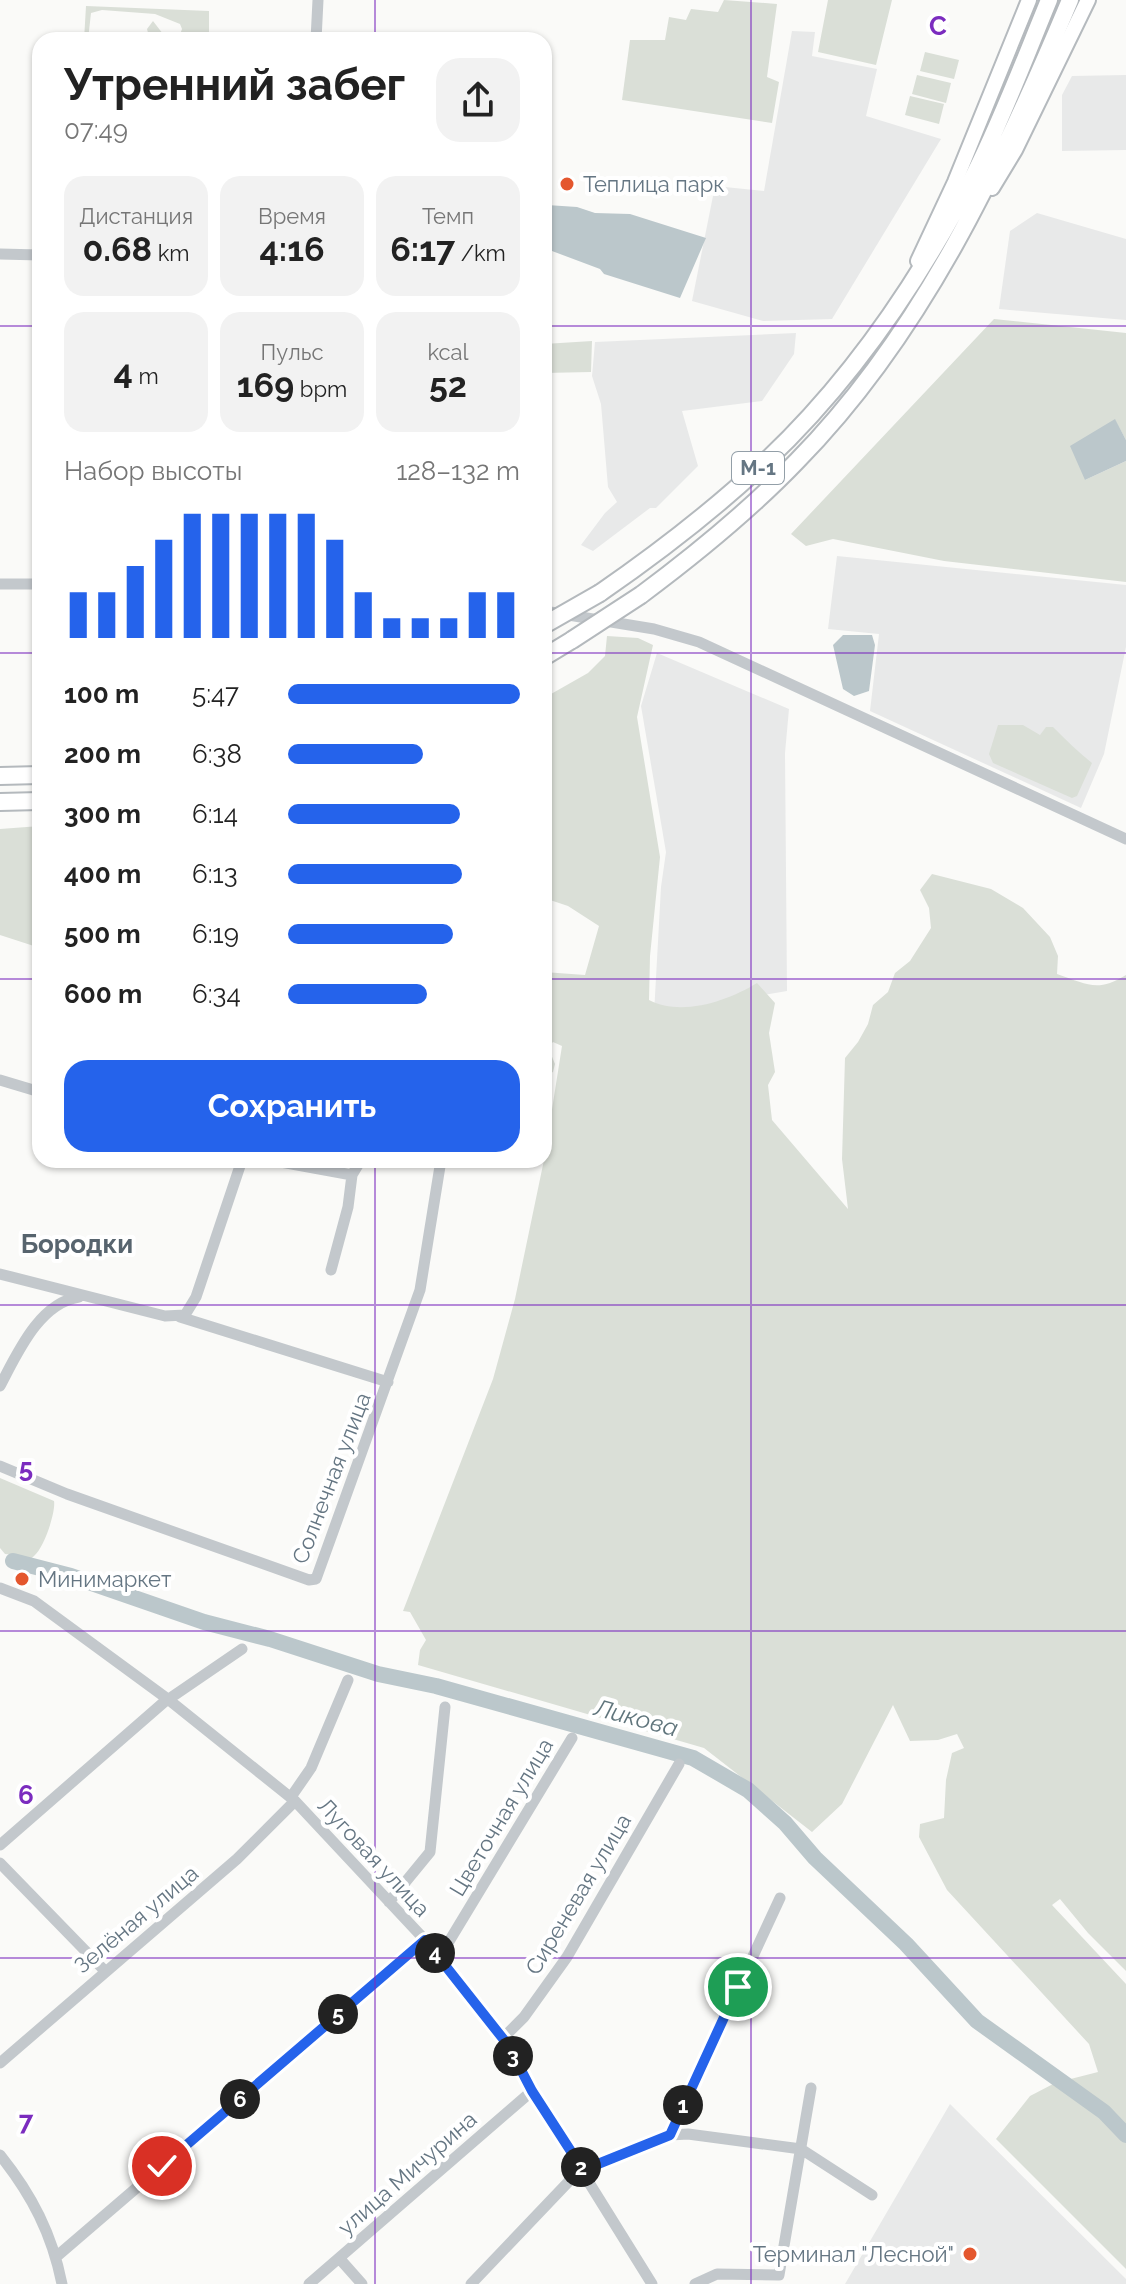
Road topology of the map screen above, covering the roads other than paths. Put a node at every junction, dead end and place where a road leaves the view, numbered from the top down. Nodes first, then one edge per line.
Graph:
1 (318, 0) edge
2 (1029, 0) edge
3 (1049, 0) edge
4 (1070, 0) edge
5 (1088, 0) edge
6 (316, 32) edge
7 (955, 242) junction
8 (0, 254) edge
9 (32, 255) edge
10 (890, 315) junction
11 (0, 584) edge
12 (32, 584) edge
13 (552, 612) edge
14 (552, 620) edge
15 (552, 652) edge
16 (32, 775) edge
17 (0, 776) edge
18 (32, 801) edge
19 (0, 802) edge
20 (1126, 839) edge
21 (0, 1080) edge
22 (32, 1090) edge
23 (239, 1168) edge
24 (314, 1168) edge
25 (356, 1168) edge
26 (440, 1168) edge
27 (352, 1175) junction
28 (331, 1270) dead end
29 (0, 1274) edge
30 (83, 1297) junction
31 (180, 1317) junction
32 (388, 1382) junction
33 (0, 1386) edge
34 (0, 1466) edge
35 (0, 1588) edge
36 (242, 1649) dead end
37 (348, 1680) dead end
38 (169, 1700) junction
39 (445, 1707) dead end
40 (572, 1738) dead end
41 (679, 1764) dead end
42 (293, 1799) junction
43 (0, 1845) edge
44 (0, 1863) edge
45 (780, 1898) dead end
46 (389, 1902) junction
47 (425, 1940) junction
48 (439, 1958) junction
49 (105, 1971) junction
50 (503, 2038) junction
51 (0, 2063) edge
52 (811, 2088) dead end
53 (532, 2091) junction
54 (670, 2135) junction
55 (801, 2149) junction
56 (0, 2155) edge
57 (583, 2170) junction
58 (872, 2195) dead end
59 (56, 2257) junction
60 (339, 2258) junction
61 (62, 2284) edge
62 (309, 2284) edge
63 (362, 2284) edge
64 (471, 2284) edge
65 (652, 2284) edge
66 (695, 2284) edge

1 - 6 street
2 - 10 main road
3 - 10 highway, М-1
4 - 7 highway, М-1
5 - 7 main road
7 - 15 highway, М-1, bridge
8 - 9 street
10 - 14 highway, М-1, bridge
11 - 12 street
13 - 20 street
16 - 17 highway
18 - 19 highway
21 - 22 street
23 - 31 street
24 - 27 street
25 - 27 street
26 - 32 street, Солнечная улица
27 - 28 street
29 - 30 street
30 - 31 street
30 - 33 street
31 - 32 street
32 - 34 street, Солнечная улица
35 - 38 street, Луговая улица
36 - 38 street
37 - 42 street, Зелёная улица
38 - 42 street, Луговая улица
38 - 43 street
39 - 46 street
40 - 48 street, Цветочная улица
41 - 50 street, Сиреневая улица
42 - 46 street, Луговая улица
42 - 49 street, Зелёная улица
44 - 49 street
45 - 54 street
46 - 47 street, Луговая улица
47 - 48 street, Луговая улица
47 - 59 street
48 - 50 street, Луговая улица
49 - 51 street, Зелёная улица
50 - 53 street, Луговая улица
52 - 55 street
53 - 57 street, Луговая улица
53 - 60 street, улица Мичурина
54 - 55 street
54 - 57 street
55 - 58 street
55 - 66 street
56 - 59 street
57 - 64 street
57 - 65 street, Луговая улица
59 - 61 street
60 - 62 street, улица Мичурина
60 - 63 street

